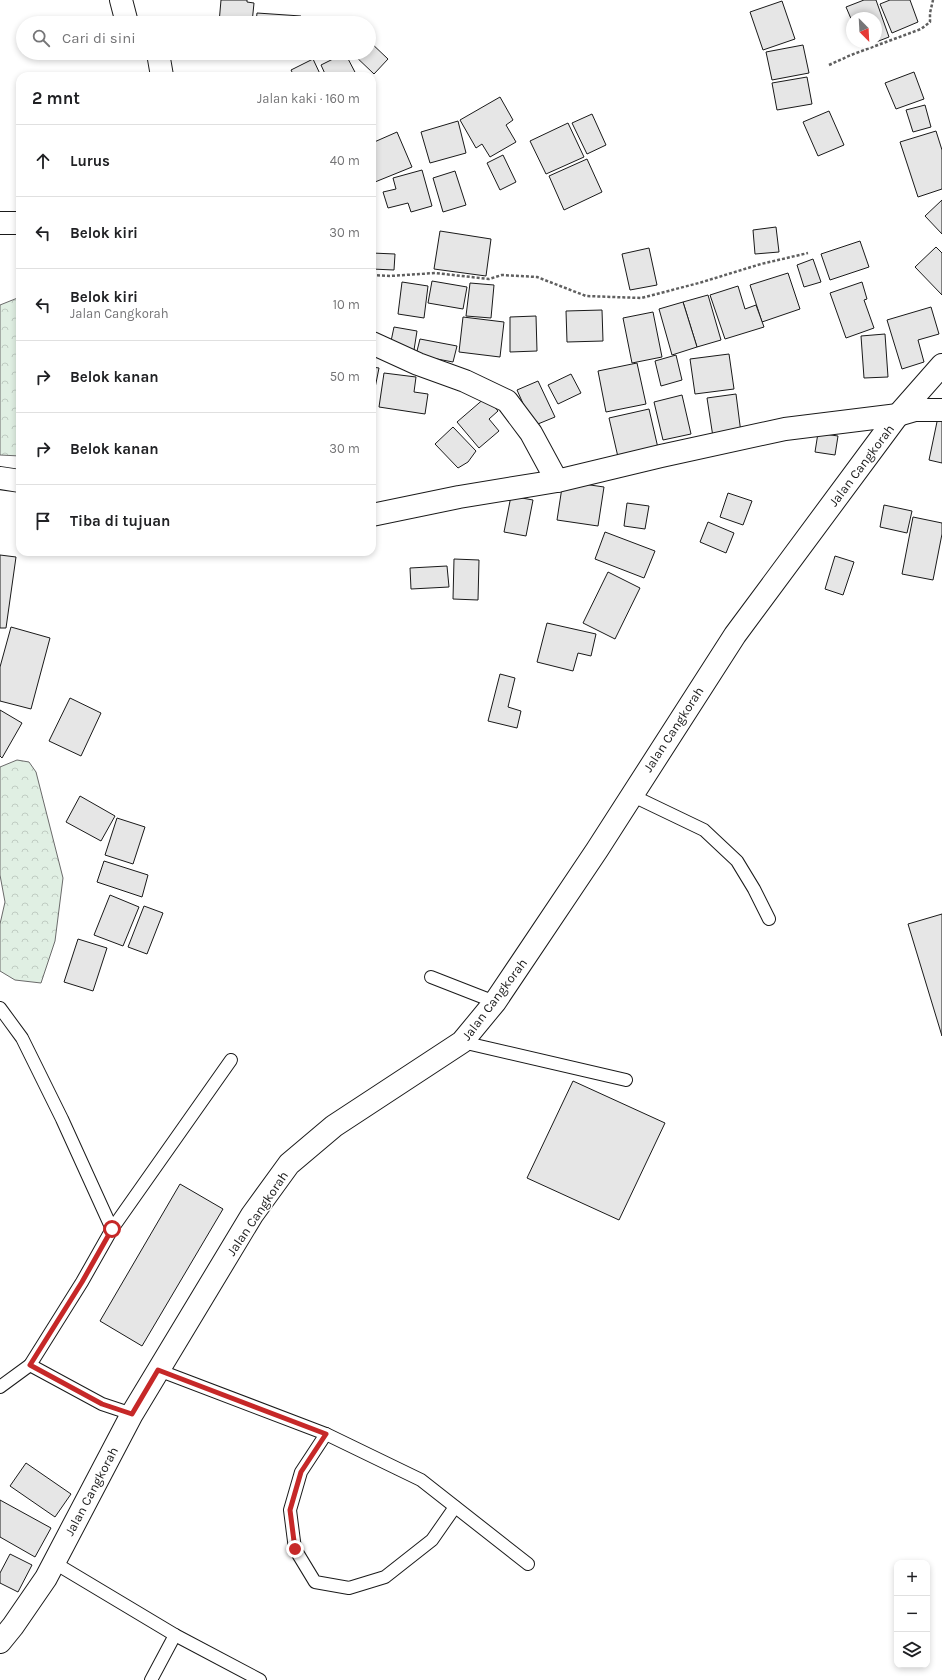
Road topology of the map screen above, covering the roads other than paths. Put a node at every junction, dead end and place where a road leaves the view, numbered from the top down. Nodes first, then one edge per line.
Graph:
1 (121, 0) edge
2 (125, 16) edge
3 (159, 60) edge
4 (161, 72) edge
5 (0, 223) edge
6 (16, 223) edge
7 (376, 345) edge
8 (942, 365) edge
9 (942, 410) edge
10 (898, 415) junction
11 (0, 478) edge
12 (16, 480) edge
13 (556, 481) junction
14 (376, 514) edge
15 (631, 794) junction
16 (769, 920) dead end
17 (431, 977) dead end
18 (495, 1002) junction
19 (0, 1008) edge
20 (462, 1042) junction
21 (231, 1060) dead end
22 (626, 1080) dead end
23 (112, 1229) junction
24 (30, 1365) junction
25 (158, 1370) junction
26 (0, 1387) edge
27 (132, 1414) junction
28 (326, 1434) junction
29 (455, 1507) junction
30 (53, 1562) junction
31 (528, 1564) dead end
32 (175, 1635) junction
33 (0, 1642) edge
34 (150, 1680) edge
35 (260, 1680) edge

1 - 2 main road
3 - 4 main road
5 - 6 main road
7 - 13 main road
8 - 10 main road, Jalan Cangkorah
9 - 10 main road
10 - 13 main road
10 - 15 main road, Jalan Cangkorah
11 - 12 main road
13 - 14 main road
15 - 16 lane
15 - 18 main road, Jalan Cangkorah
17 - 18 lane
18 - 20 main road, Jalan Cangkorah
19 - 23 lane
20 - 22 lane
20 - 25 main road, Jalan Cangkorah
21 - 23 lane
23 - 24 lane
24 - 26 lane
24 - 27 lane
25 - 27 main road, Jalan Cangkorah
25 - 28 lane
27 - 30 main road, Jalan Cangkorah
28 - 29 lane
28 - 29 lane
29 - 31 lane
30 - 32 lane
30 - 33 main road, Jalan Cangkorah
32 - 34 lane
32 - 35 lane

